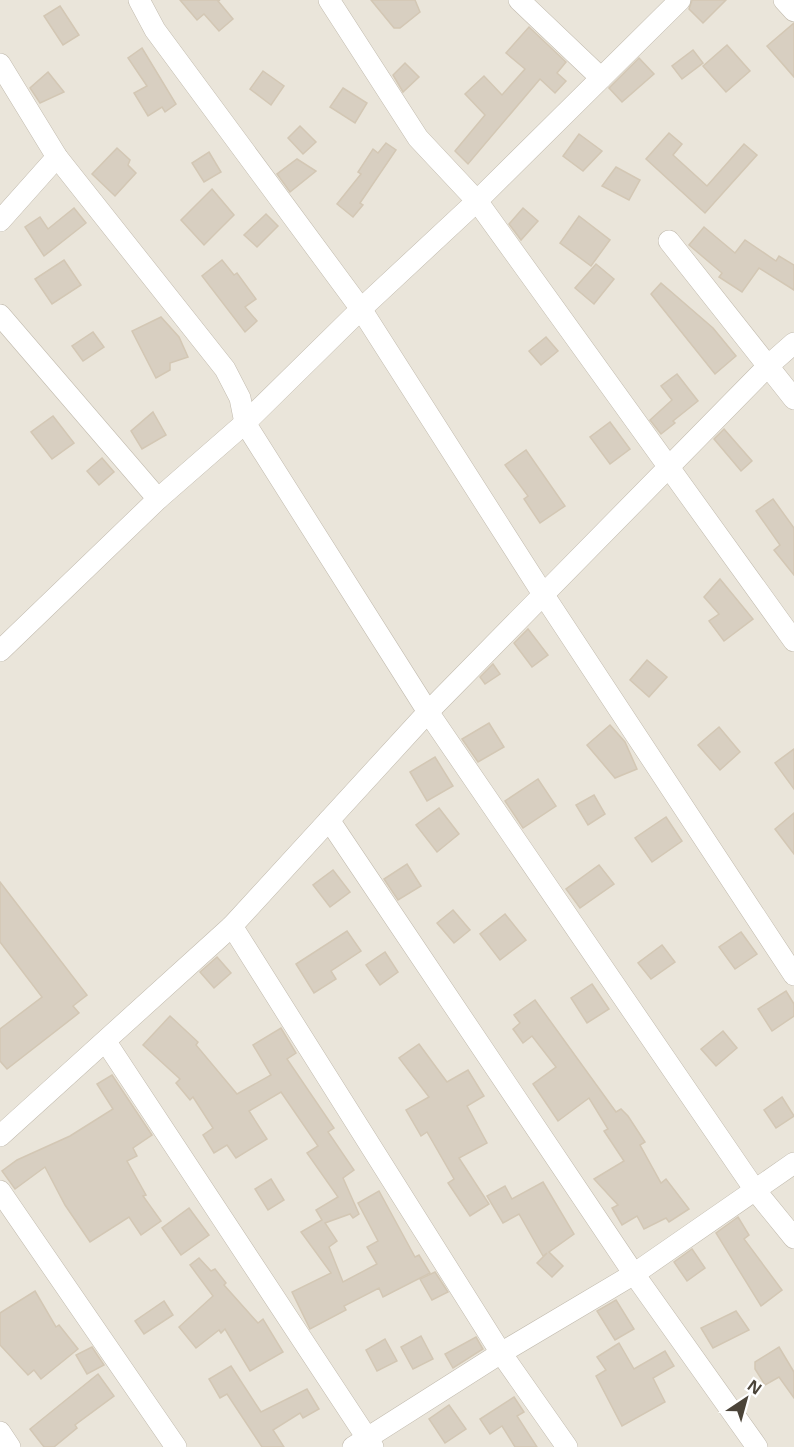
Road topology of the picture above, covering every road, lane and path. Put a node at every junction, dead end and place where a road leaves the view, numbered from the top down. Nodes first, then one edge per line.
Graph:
1 (139, 0) edge
2 (329, 0) edge
3 (519, 0) edge
4 (680, 0) edge
5 (784, 0) edge
6 (794, 11) edge
7 (0, 64) edge
8 (602, 78) junction
9 (57, 158) junction
10 (477, 201) junction
11 (0, 220) edge
12 (669, 241) dead end
13 (361, 309) junction
14 (0, 315) edge
15 (794, 343) edge
16 (769, 365) junction
17 (794, 399) edge
18 (245, 423) junction
19 (670, 468) junction
20 (158, 499) junction
21 (543, 594) junction
22 (794, 641) edge
23 (0, 651) edge
24 (428, 712) junction
25 (328, 820) junction
26 (232, 926) junction
27 (794, 975) edge
28 (106, 1042) junction
29 (0, 1136) edge
30 (794, 1164) edge
31 (755, 1190) junction
32 (0, 1191) edge
33 (794, 1238) edge
34 (634, 1274) junction
35 (501, 1353) junction
36 (0, 1432) edge
37 (364, 1444) edge
38 (10, 1447) edge
39 (176, 1447) edge
40 (567, 1447) edge
41 (757, 1447) edge

1 - 13 street
2 - 10 street
3 - 8 street
4 - 8 street
5 - 6 street
7 - 9 street
8 - 10 street
9 - 11 street
9 - 18 street
10 - 13 street
10 - 19 street
12 - 16 street
13 - 18 street
13 - 21 street
14 - 20 street
15 - 16 street
16 - 17 street
16 - 19 street
18 - 20 street
18 - 24 street
19 - 21 street
19 - 22 street
20 - 23 street
21 - 24 street
21 - 27 street
24 - 25 street
24 - 31 street
25 - 26 street
25 - 34 street
26 - 28 street
26 - 35 street
28 - 29 street
28 - 37 street
30 - 31 street
31 - 33 street
31 - 34 street
32 - 39 street
34 - 35 street
34 - 41 street
35 - 37 street
35 - 40 street
36 - 38 street

